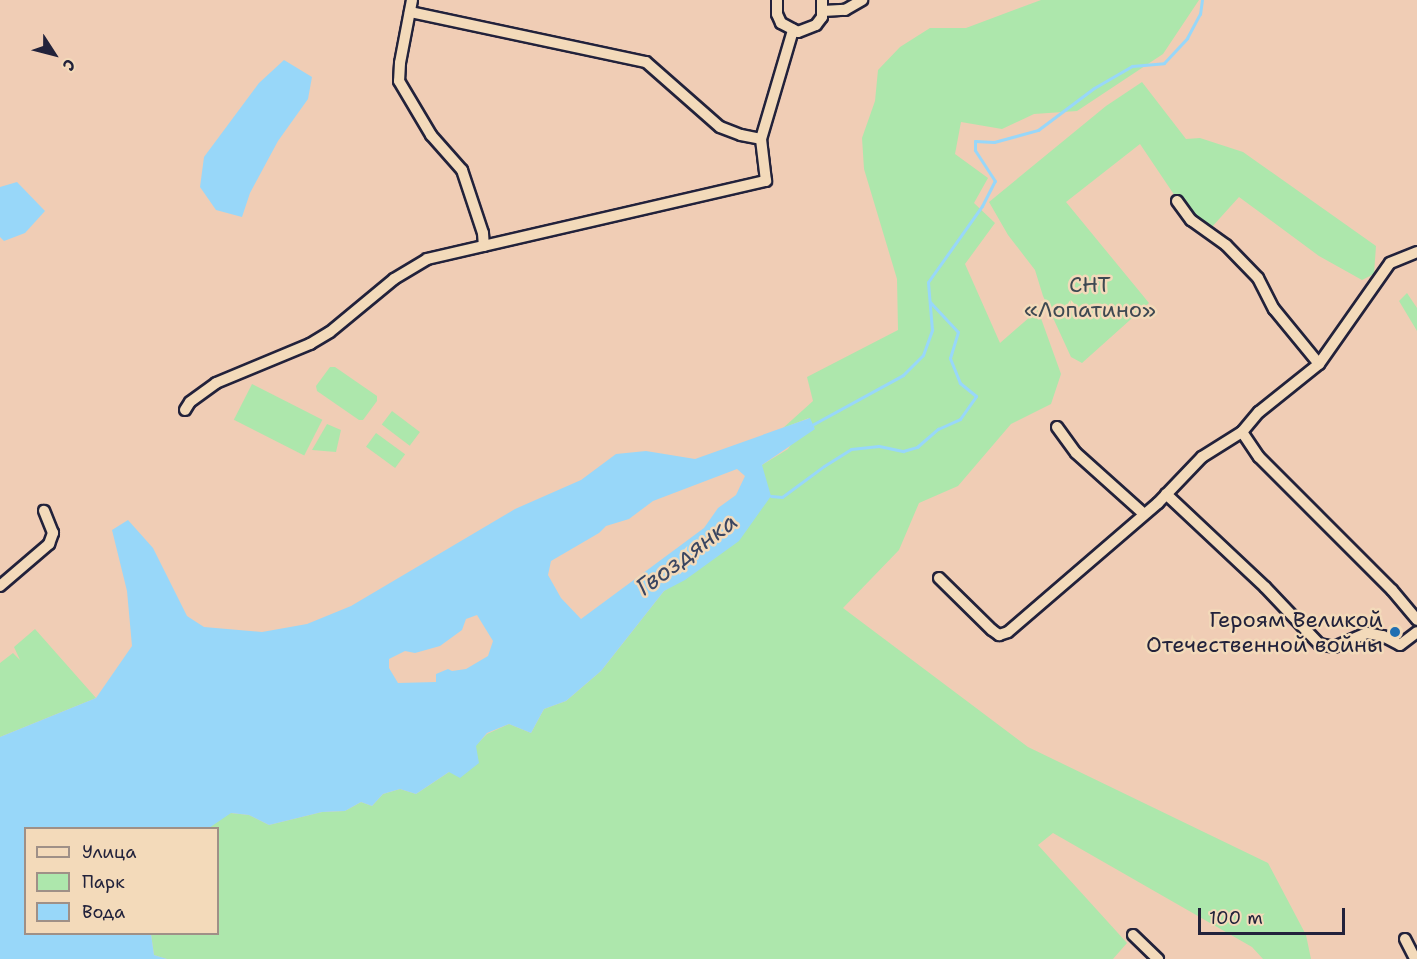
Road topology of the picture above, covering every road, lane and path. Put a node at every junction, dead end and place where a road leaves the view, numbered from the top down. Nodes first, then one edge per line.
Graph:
1 (412, 0) edge
2 (777, 0) edge
3 (862, 0) edge
4 (823, 6) edge
5 (410, 12) junction
6 (793, 30) junction
7 (761, 139) junction
8 (1177, 201) dead end
9 (484, 246) junction
10 (1417, 252) edge
11 (1319, 364) junction
12 (185, 410) dead end
13 (1057, 427) dead end
14 (1242, 432) junction
15 (1166, 494) junction
16 (44, 511) dead end
17 (1144, 514) junction
18 (939, 578) dead end
19 (0, 586) edge
20 (1417, 620) edge
21 (1417, 632) edge
22 (1133, 935) dead end
23 (1405, 939) dead end
24 (1158, 959) edge
25 (1415, 959) edge

1 - 5 street
2 - 6 street
3 - 4 street
4 - 6 street
5 - 7 street
5 - 9 street
6 - 7 street
7 - 9 street
8 - 11 street
9 - 12 street
10 - 11 street
11 - 14 street
13 - 17 street
14 - 15 street
14 - 20 street
15 - 17 street
15 - 21 street
16 - 19 street
17 - 18 street
22 - 24 street
23 - 25 street

